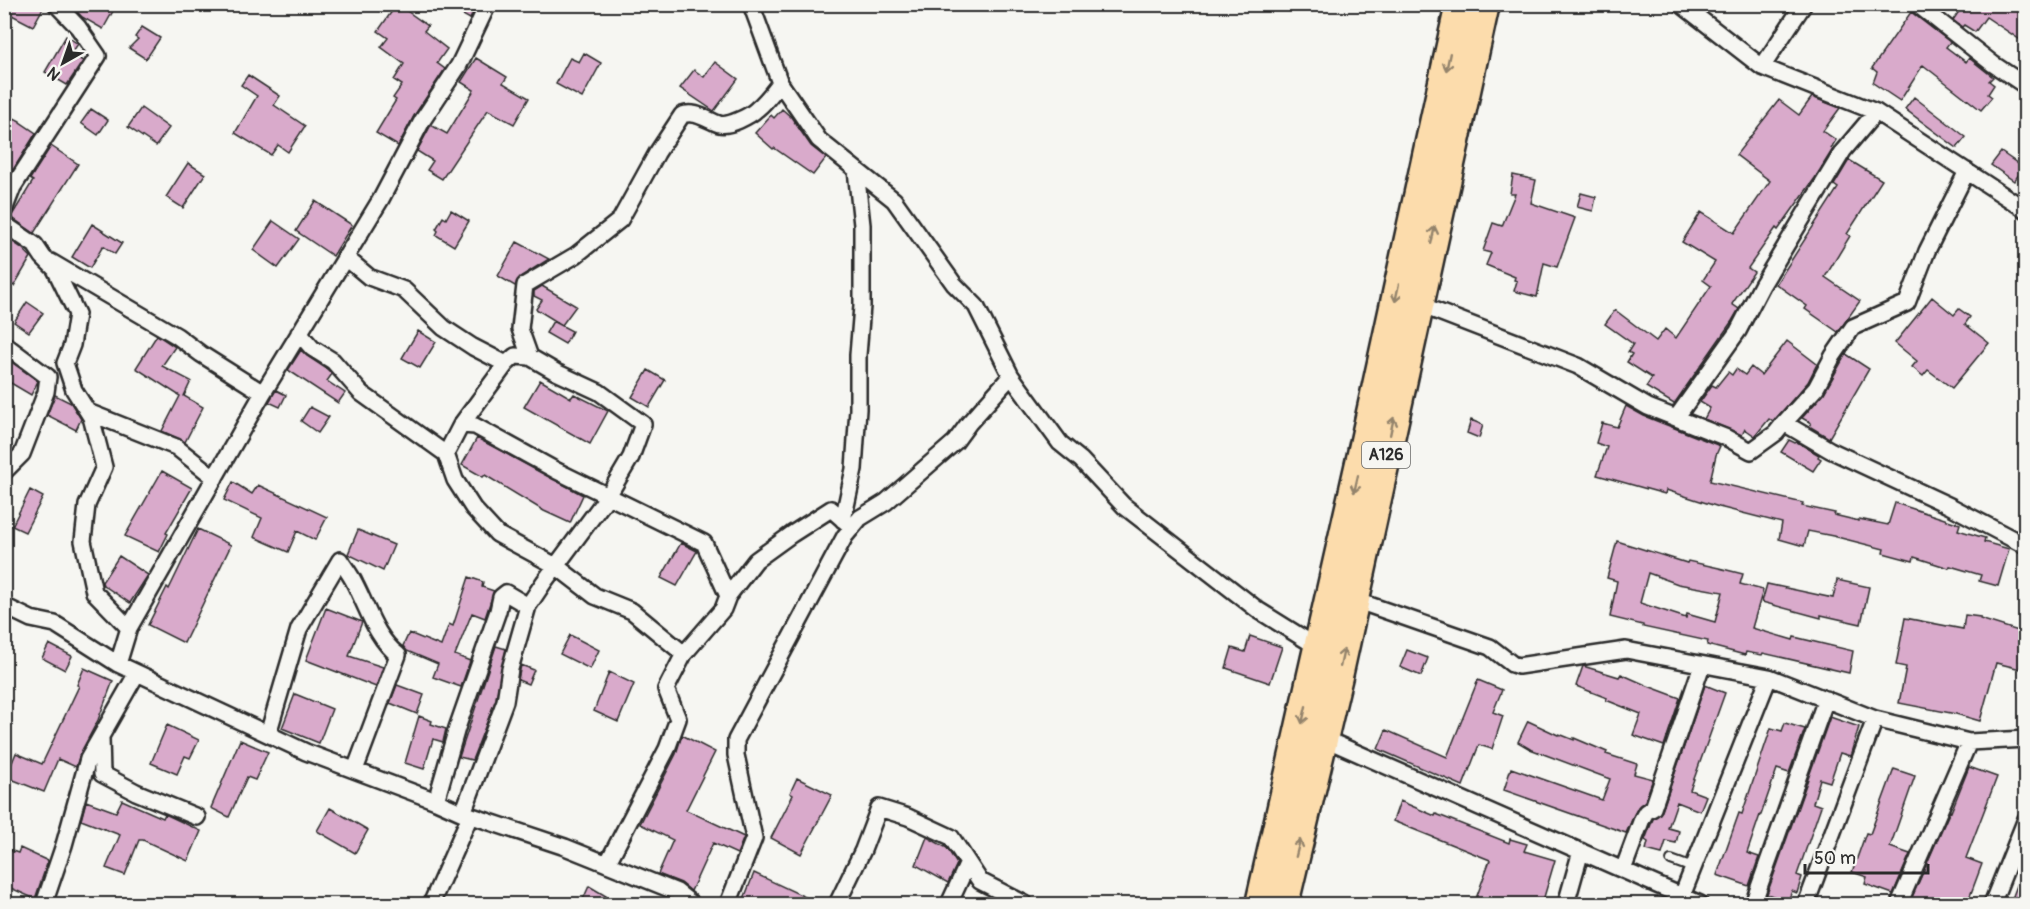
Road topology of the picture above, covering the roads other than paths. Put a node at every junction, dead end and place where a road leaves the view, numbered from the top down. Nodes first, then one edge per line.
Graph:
1 (56, 4) edge
2 (488, 4) edge
3 (751, 4) edge
4 (1460, 4) edge
5 (1485, 4) edge
6 (1681, 4) edge
7 (1804, 4) edge
8 (1917, 4) edge
9 (1762, 67) junction
10 (780, 83) junction
11 (2025, 86) edge
12 (1876, 112) junction
13 (856, 170) junction
14 (1967, 171) junction
15 (9, 184) edge
16 (4, 210) edge
17 (2025, 210) edge
18 (4, 224) edge
19 (43, 257) junction
20 (345, 257) junction
21 (1418, 304) junction
22 (298, 333) junction
23 (4, 344) edge
24 (530, 357) junction
25 (506, 364) junction
26 (1011, 376) junction
27 (263, 393) junction
28 (88, 412) junction
29 (1676, 418) junction
30 (1784, 423) junction
31 (461, 425) junction
32 (446, 454) junction
33 (4, 472) edge
34 (215, 478) junction
35 (608, 496) junction
36 (848, 524) junction
37 (2025, 546) edge
38 (556, 566) junction
39 (728, 596) junction
40 (1354, 600) junction
41 (4, 606) edge
42 (528, 606) junction
43 (129, 628) junction
44 (1319, 648) junction
45 (684, 654) junction
46 (118, 664) junction
47 (1702, 665) junction
48 (137, 673) junction
49 (1769, 677) junction
50 (1826, 699) junction
51 (1875, 719) junction
52 (268, 734) junction
53 (100, 735) junction
54 (1323, 738) junction
55 (2025, 740) edge
56 (1970, 742) junction
57 (355, 770) junction
58 (436, 801) junction
59 (466, 814) junction
60 (197, 817) dead end
61 (2024, 827) edge
62 (1581, 851) junction
63 (1671, 860) dead end
64 (968, 863) junction
65 (606, 864) junction
66 (1693, 868) junction
67 (1623, 870) junction
68 (1682, 896) junction
69 (44, 904) edge
70 (431, 904) edge
71 (688, 904) edge
72 (728, 904) edge
73 (837, 904) edge
74 (949, 904) edge
75 (1025, 904) edge
76 (1260, 904) edge
77 (1284, 904) edge
78 (1566, 904) edge
79 (1700, 904) edge
80 (1753, 904) edge
81 (1806, 904) edge
82 (1899, 904) edge
83 (1992, 904) edge

1 - 15 street
2 - 20 street
3 - 10 street
4 -> 44 highway, A126
21 -> 5 highway, A126
6 - 9 street
7 - 9 street
8 - 11 street
9 - 12 street
10 - 13 street
10 - 24 street
12 - 14 street
12 - 29 street
13 - 26 street
13 - 36 street
14 - 17 street
14 - 30 street
15 - 16 street
18 - 19 street
19 - 27 street
19 - 28 street
20 - 22 street
20 - 25 street
21 - 29 street
40 -> 21 highway, A126
22 - 27 street
22 - 32 street
23 - 33 street
24 - 25 street
24 - 35 street
25 - 31 street
26 - 36 street
26 - 44 street
27 - 34 street
28 - 34 street
28 - 43 street
29 - 30 street
30 - 37 street
31 - 32 street
31 - 35 street
32 - 38 street
34 - 43 street
35 - 38 street
35 - 39 street
36 - 39 street
36 - 72 street
38 - 42 street
38 - 45 street
39 - 45 street
40 - 47 street
54 -> 40 highway, A126
41 - 46 street
42 - 58 street
42 - 59 street
43 - 46 street
44 -> 76 highway, A126
45 - 65 street
46 - 48 street
47 - 49 street
47 - 67 street
48 - 52 street
48 - 53 street
49 - 50 street
49 - 66 street
50 - 51 street
50 - 80 street
51 - 56 street
51 - 81 street
52 - 57 street
52 - 57 street
53 - 60 street
53 - 69 street
54 - 62 street
77 -> 54 highway, A126
55 - 56 street
56 - 82 street
57 - 58 street
58 - 59 street
59 - 65 street
59 - 70 street
61 - 83 street
62 - 67 street
62 - 78 street
63 - 66 lane
64 - 73 street
64 - 74 street
64 - 75 street
65 - 71 street
66 - 68 street
67 - 68 street
68 - 79 street

